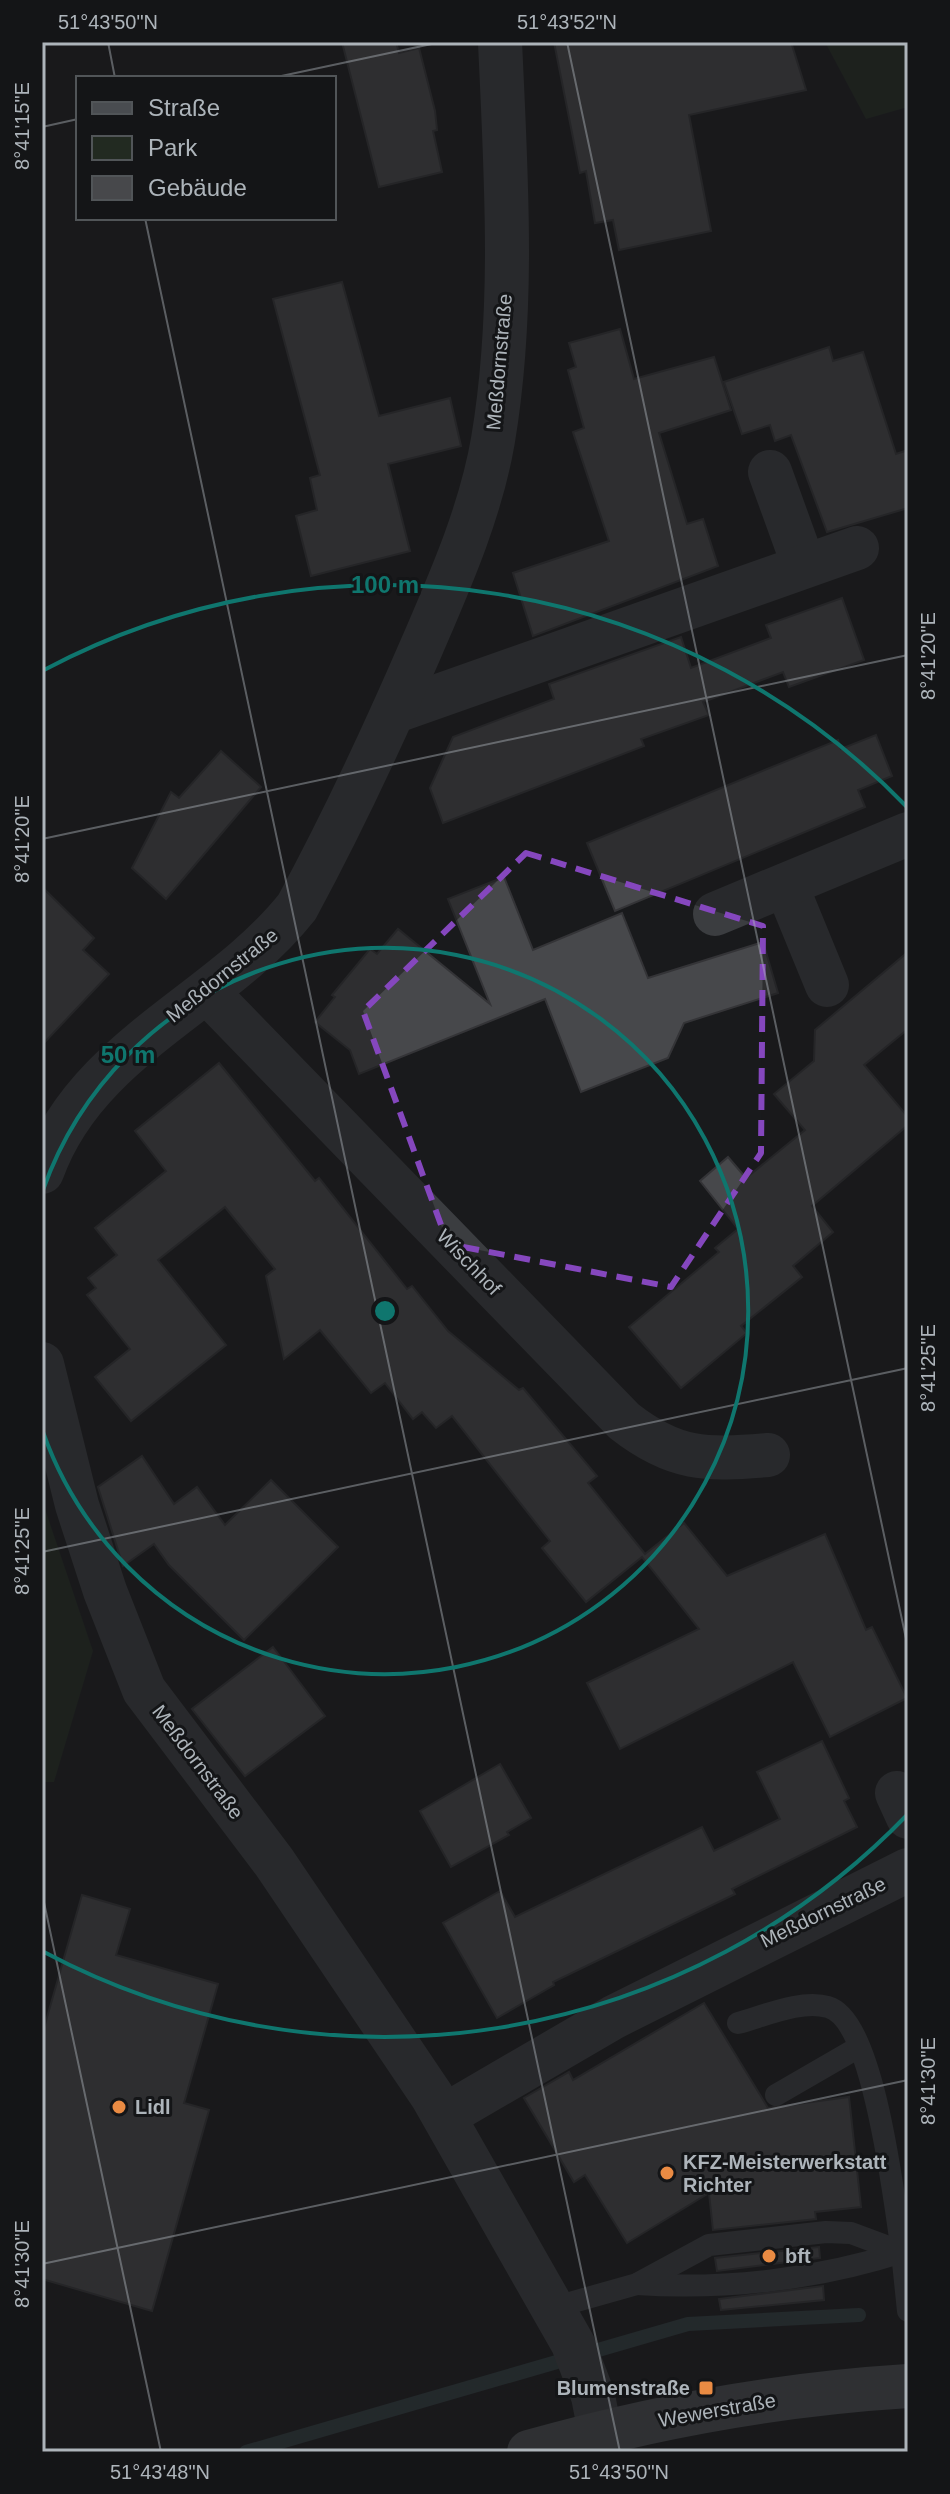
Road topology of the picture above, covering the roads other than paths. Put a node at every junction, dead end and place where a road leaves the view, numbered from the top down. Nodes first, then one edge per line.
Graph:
1 (500, 42) edge
2 (770, 472) dead end
3 (857, 548) dead end
4 (804, 566) junction
5 (393, 712) junction
6 (908, 834) edge
7 (786, 885) junction
8 (715, 914) dead end
9 (827, 985) dead end
10 (207, 992) junction
11 (42, 1172) edge
12 (42, 1364) edge
13 (768, 1455) dead end
14 (908, 1870) edge
15 (738, 2023) dead end
16 (859, 2047) junction
17 (776, 2095) dead end
18 (444, 2116) junction
19 (902, 2252) junction
20 (637, 2284) junction
21 (908, 2311) edge
22 (571, 2342) junction
23 (908, 2386) edge
24 (600, 2432) junction
25 (529, 2452) edge

1 - 5 street, Meßdornstraße
2 - 4 street
3 - 4 street
4 - 5 street
5 - 10 street, Meßdornstraße
6 - 7 street
7 - 8 street
7 - 9 street
10 - 11 street, Meßdornstraße
10 - 13 street, Wischhof
12 - 18 street, Meßdornstraße
14 - 18 street, Meßdornstraße
15 - 16 lane
16 - 17 lane
16 - 19 lane
18 - 22 street, Meßdornstraße
19 - 20 lane
19 - 20 lane
19 - 21 lane
20 - 22 lane
22 - 24 street, Meßdornstraße
23 - 24 main road, Wewerstraße
24 - 25 main road, Wewerstraße

